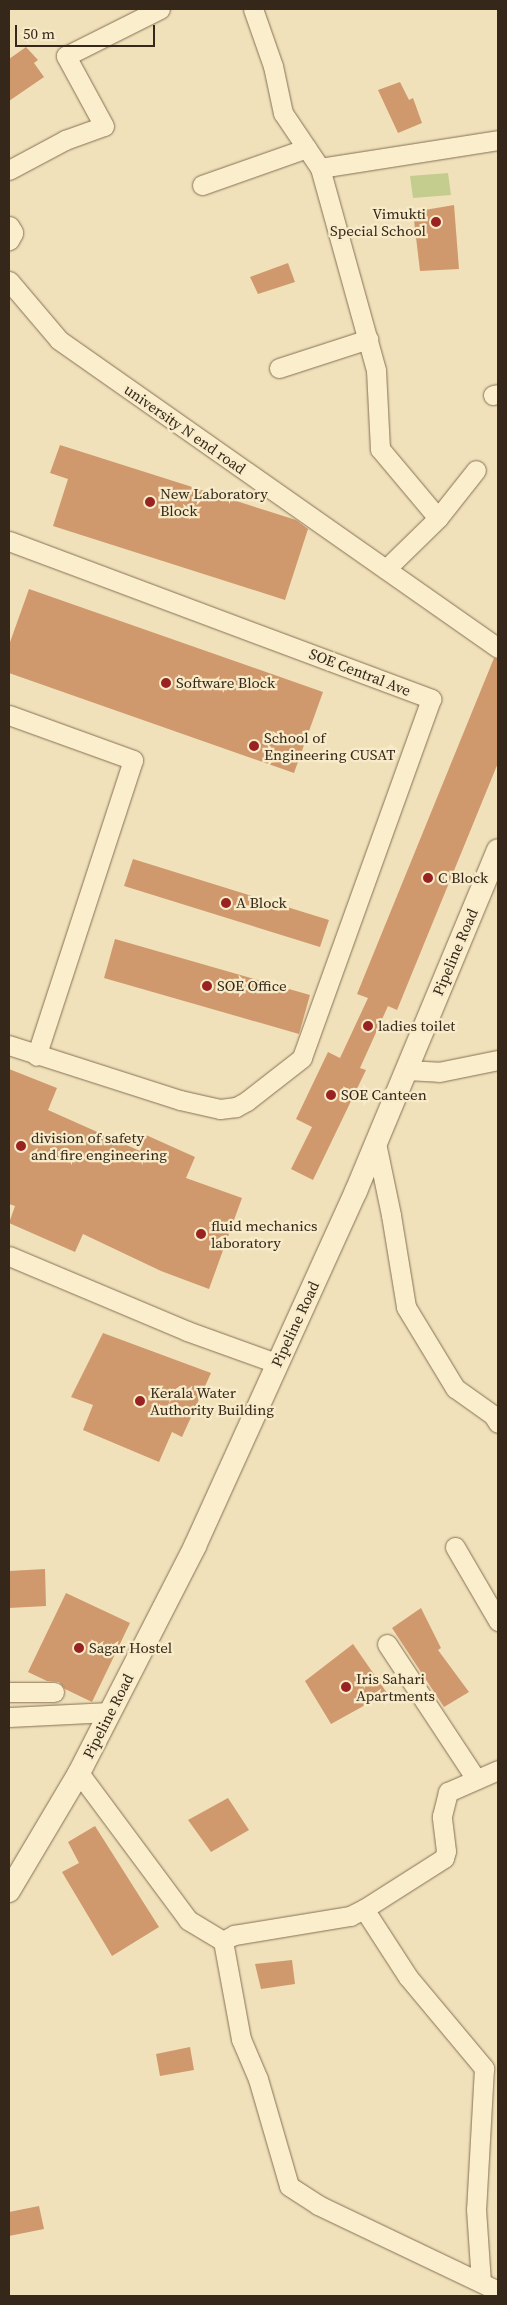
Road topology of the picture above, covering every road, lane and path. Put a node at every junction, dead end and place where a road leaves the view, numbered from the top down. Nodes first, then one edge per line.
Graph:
1 (160, 9) edge
2 (253, 9) edge
3 (498, 140) edge
4 (307, 148) junction
5 (320, 168) junction
6 (9, 170) edge
7 (202, 185) dead end
8 (9, 228) edge
9 (9, 239) edge
10 (9, 281) edge
11 (368, 339) junction
12 (280, 368) dead end
13 (476, 470) dead end
14 (438, 518) junction
15 (9, 541) edge
16 (386, 569) junction
17 (498, 648) edge
18 (9, 715) edge
19 (498, 850) edge
20 (9, 1046) edge
21 (36, 1056) junction
22 (498, 1060) edge
23 (406, 1070) junction
24 (376, 1143) junction
25 (9, 1256) edge
26 (276, 1363) junction
27 (498, 1423) edge
28 (455, 1547) dead end
29 (498, 1621) edge
30 (386, 1644) dead end
31 (9, 1692) edge
32 (54, 1692) dead end
33 (110, 1712) junction
34 (9, 1717) edge
35 (498, 1770) edge
36 (79, 1772) junction
37 (476, 1779) junction
38 (9, 1891) edge
39 (364, 1909) junction
40 (223, 1941) junction
41 (491, 2068) edge
42 (481, 2282) junction
43 (498, 2290) edge

1 - 6 street
2 - 4 street
3 - 5 street
4 - 5 street
4 - 7 street
5 - 11 street
8 - 9 street
10 - 16 street, university N end road
11 - 12 street
11 - 14 street
13 - 14 street
14 - 16 street
15 - 21 street, SOE Central Ave
16 - 17 street, university N end road
18 - 21 street
19 - 23 street, Pipeline Road
20 - 21 street
22 - 23 street
23 - 24 street, Pipeline Road
24 - 26 street, Pipeline Road
24 - 27 street
25 - 26 street
26 - 33 street, Pipeline Road
28 - 29 street
30 - 37 street
31 - 32 street
33 - 34 street
33 - 36 street, Pipeline Road
35 - 37 street
36 - 38 street, Pipeline Road
36 - 40 street
37 - 39 street
39 - 40 street
39 - 41 street
40 - 42 street
41 - 42 street
42 - 43 street

